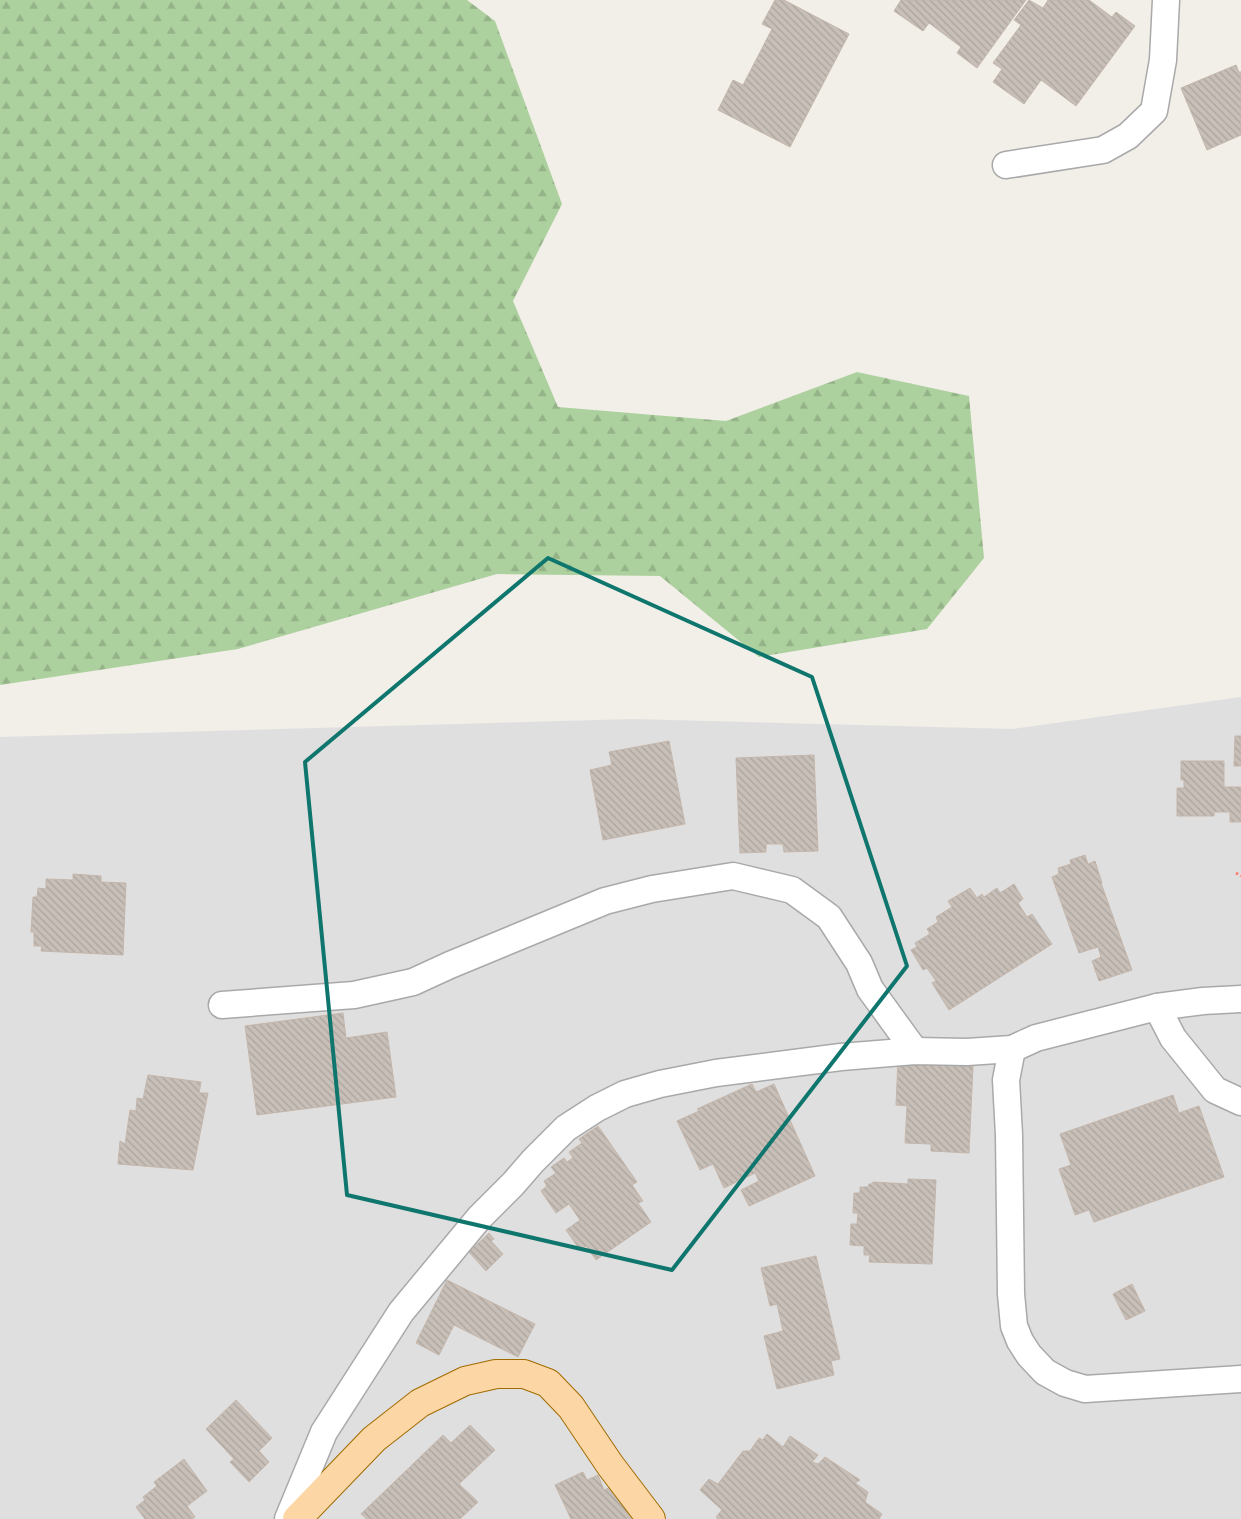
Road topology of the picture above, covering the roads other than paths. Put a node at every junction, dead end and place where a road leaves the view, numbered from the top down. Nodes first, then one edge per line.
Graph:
1 (1166, 0) edge
2 (1006, 165) dead end
3 (1241, 1000) edge
4 (222, 1005) dead end
5 (1156, 1007) junction
6 (1012, 1049) junction
7 (915, 1051) junction
8 (1241, 1102) edge
9 (1241, 1379) edge
10 (288, 1519) edge
11 (297, 1519) edge
12 (651, 1519) edge

1 - 2 street
3 - 5 street
4 - 7 street
5 - 6 street
5 - 8 street
6 - 7 street
6 - 9 street
7 - 10 street
11 - 12 main road

